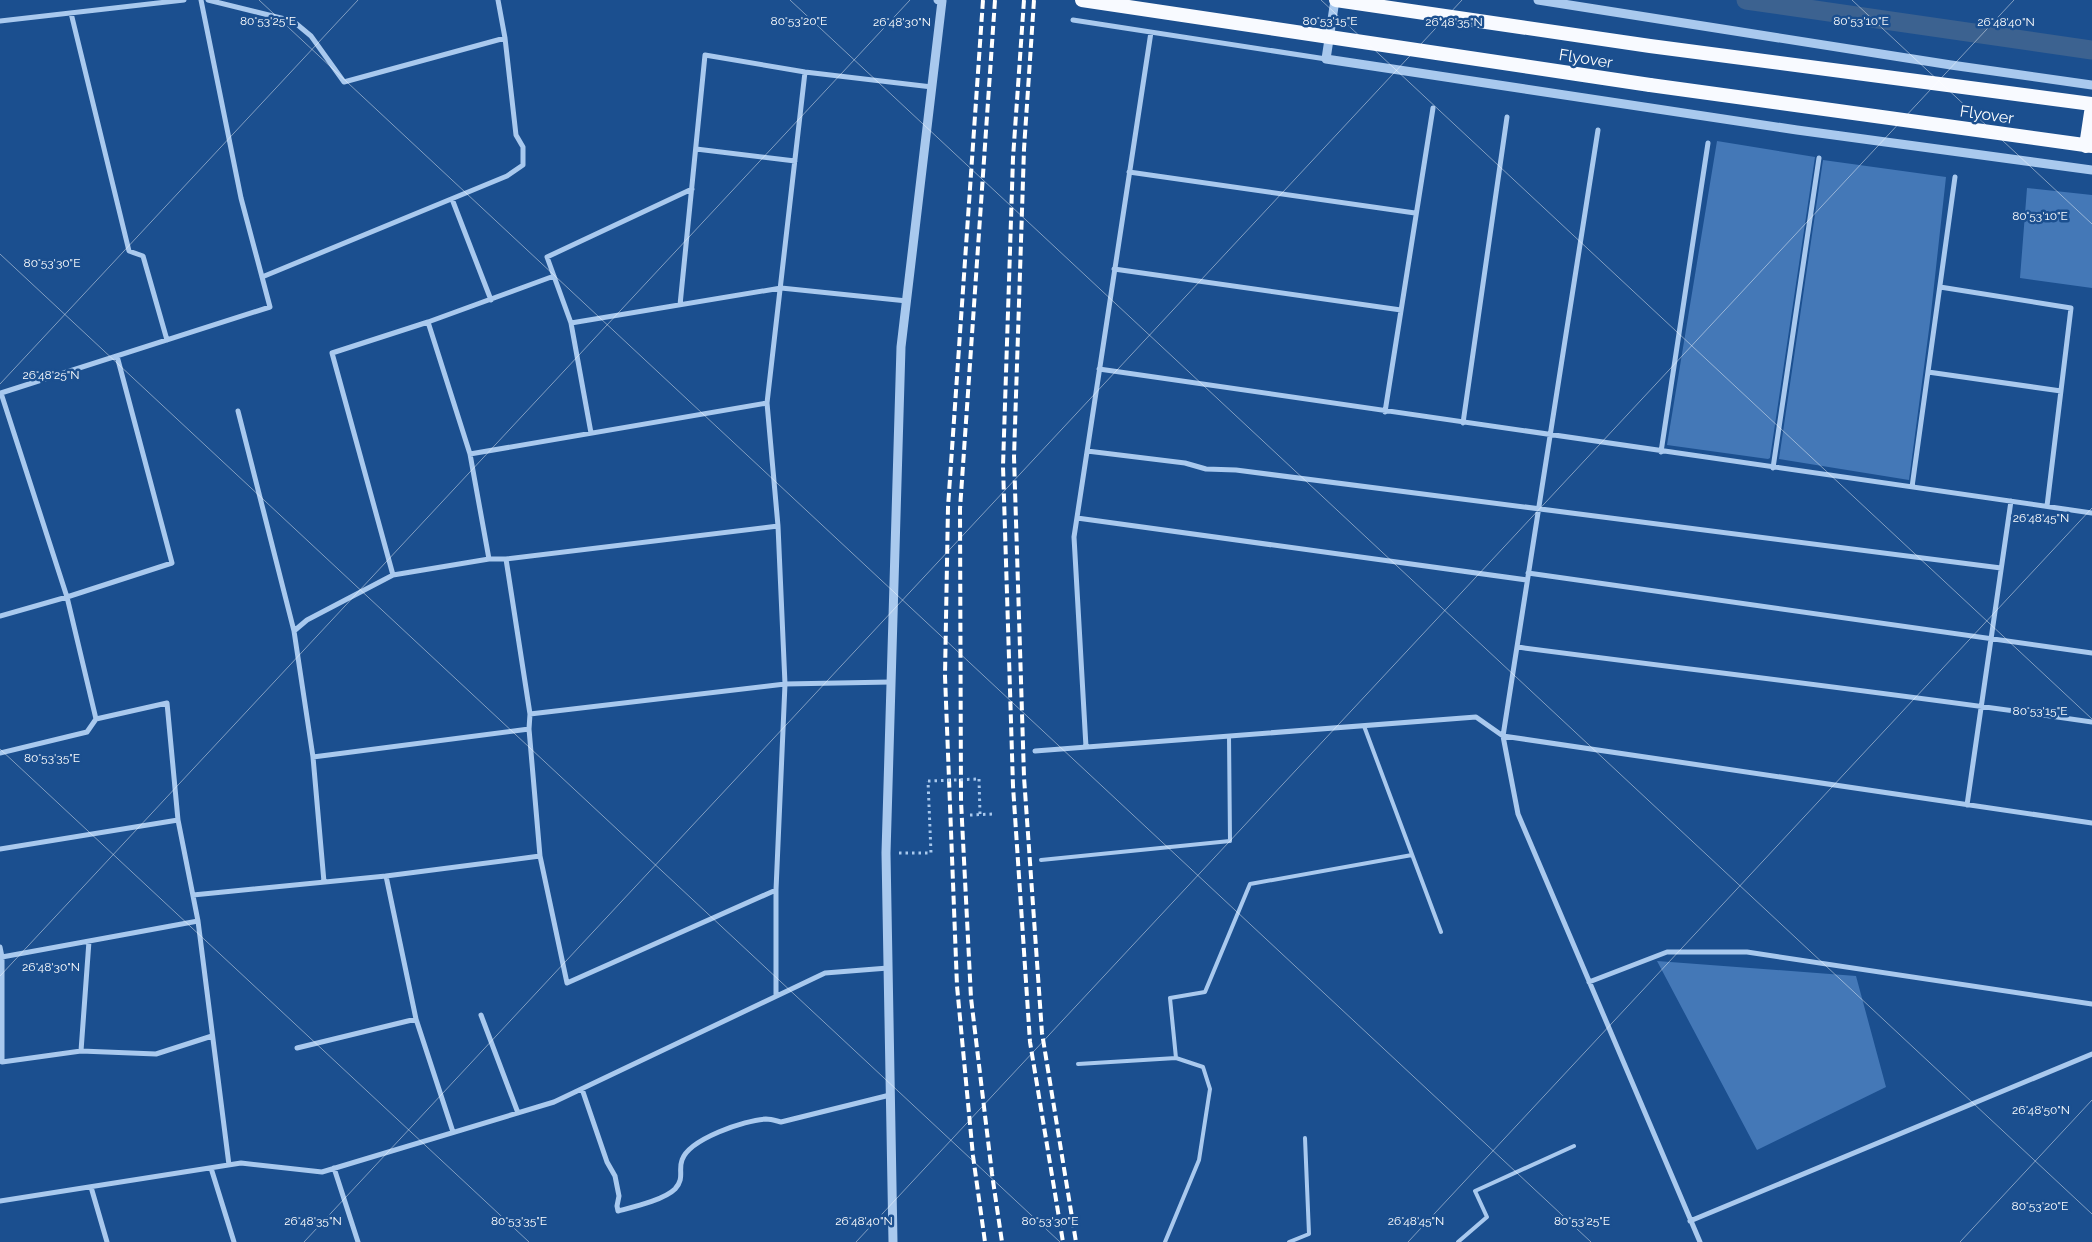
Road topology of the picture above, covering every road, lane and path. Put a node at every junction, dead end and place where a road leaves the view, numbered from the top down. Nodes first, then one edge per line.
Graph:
1 (184, 0) edge
2 (201, 0) edge
3 (208, 0) edge
4 (498, 0) edge
5 (938, 0) edge
6 (1082, 0) edge
7 (1336, 0) edge
8 (1538, 0) edge
9 (71, 12) junction
10 (1073, 20) dead end
11 (0, 21) edge
12 (1151, 32) junction
13 (505, 38) junction
14 (1326, 59) junction
15 (805, 72) junction
16 (2092, 85) edge
17 (932, 87) junction
18 (2092, 105) edge
19 (1433, 108) dead end
20 (1507, 117) dead end
21 (1598, 130) dead end
22 (1708, 143) dead end
23 (2089, 146) edge
24 (696, 149) junction
25 (1819, 158) dead end
26 (795, 161) junction
27 (2092, 170) edge
28 (1129, 172) junction
29 (1955, 177) dead end
30 (692, 189) junction
31 (452, 199) junction
32 (1416, 213) junction
33 (1114, 269) junction
34 (554, 276) junction
35 (262, 277) junction
36 (1940, 287) junction
37 (781, 288) junction
38 (491, 300) junction
39 (907, 301) junction
40 (680, 305) junction
41 (1401, 310) junction
42 (428, 322) junction
43 (572, 323) junction
44 (167, 340) junction
45 (117, 356) junction
46 (1099, 370) junction
47 (1928, 372) junction
48 (2061, 391) junction
49 (0, 392) edge
50 (766, 403) junction
51 (238, 411) dead end
52 (1385, 412) junction
53 (1463, 423) junction
54 (591, 433) junction
55 (1550, 436) junction
56 (1087, 451) junction
57 (1661, 452) junction
58 (470, 454) junction
59 (1773, 468) junction
60 (1912, 487) junction
61 (2011, 501) junction
62 (2046, 506) junction
63 (1538, 507) junction
64 (2092, 513) edge
65 (1077, 518) junction
66 (778, 526) junction
67 (489, 559) junction
68 (506, 559) junction
69 (2001, 568) junction
70 (1528, 573) junction
71 (393, 575) junction
72 (1527, 580) junction
73 (67, 597) junction
74 (0, 616) edge
75 (294, 631) junction
76 (1991, 639) junction
77 (1517, 647) junction
78 (2092, 654) edge
79 (891, 682) junction
80 (785, 684) junction
81 (1982, 706) junction
82 (530, 714) junction
83 (96, 719) junction
84 (2092, 722) edge
85 (1364, 726) junction
86 (529, 729) junction
87 (1229, 736) junction
88 (1503, 736) junction
89 (1086, 747) junction
90 (1036, 751) dead end
91 (0, 754) edge
92 (313, 757) junction
93 (1967, 805) junction
94 (980, 814) junction
95 (993, 814) dead end
96 (970, 815) dead end
97 (178, 820) junction
98 (2092, 824) edge
99 (0, 849) edge
100 (886, 853) junction
101 (1412, 855) junction
102 (540, 856) junction
103 (1041, 860) dead end
104 (386, 876) junction
105 (324, 882) junction
106 (776, 890) junction
107 (194, 896) junction
108 (198, 921) junction
109 (1441, 932) dead end
110 (89, 941) junction
111 (0, 947) edge
112 (2, 957) junction
113 (888, 968) junction
114 (1590, 982) junction
115 (776, 995) junction
116 (2092, 1004) edge
117 (481, 1015) dead end
118 (416, 1019) junction
119 (212, 1036) junction
120 (297, 1048) dead end
121 (81, 1051) junction
122 (2092, 1054) edge
123 (1176, 1058) junction
124 (1078, 1064) dead end
125 (582, 1089) junction
126 (890, 1095) junction
127 (518, 1113) junction
128 (453, 1132) junction
129 (1305, 1138) dead end
130 (1574, 1146) dead end
131 (229, 1165) junction
132 (211, 1168) junction
133 (334, 1168) junction
134 (91, 1187) junction
135 (0, 1201) edge
136 (1690, 1221) junction
137 (107, 1242) edge
138 (234, 1242) edge
139 (358, 1242) edge
140 (893, 1242) edge
141 (1165, 1242) edge
142 (1289, 1242) edge
143 (1458, 1242) edge
144 (1700, 1242) edge

1 - 9 street
2 - 35 street
3 - 13 street
4 - 13 street
5 - 17 street
6 - 23 highway, Flyover, bridge
7 - 14 street
7 - 18 highway, Flyover
8 - 16 street
9 - 11 street
9 - 44 street
10 - 12 street
12 - 14 street
12 - 28 street
13 - 31 street
14 - 27 street
15 - 17 street
15 - 24 street
15 - 26 street
17 - 39 street
18 - 23 highway
19 - 32 street
20 - 53 street
21 - 55 street
22 - 57 street
24 - 26 street
24 - 30 street
25 - 59 street
26 - 37 street
28 - 32 street
28 - 33 street
29 - 36 street
30 - 34 street
30 - 40 street
31 - 35 street
31 - 38 street
32 - 41 street
33 - 41 street
33 - 46 street
34 - 38 street
34 - 43 street
35 - 44 street
36 - 47 street
36 - 48 street
37 - 39 street
37 - 40 street
37 - 50 street
38 - 42 street
39 - 79 street
40 - 43 street
41 - 52 street
42 - 58 street
42 - 71 street
43 - 54 street
44 - 45 street
45 - 49 street
45 - 73 street
46 - 52 street
46 - 56 street
47 - 48 street
47 - 60 street
48 - 62 street
49 - 73 street
50 - 54 street
50 - 66 street
51 - 75 street
52 - 53 street
53 - 55 street
54 - 58 street
55 - 57 street
55 - 63 street
56 - 63 street
56 - 65 street
57 - 59 street
58 - 67 street
59 - 60 street
60 - 61 street
61 - 62 street
61 - 69 street
62 - 64 street
63 - 69 street
63 - 70 street
65 - 72 street
65 - 89 street
66 - 68 street
66 - 80 street
67 - 68 street
67 - 71 street
68 - 82 street
69 - 76 street
70 - 72 street
70 - 76 street
71 - 75 street
72 - 77 street
73 - 74 street
73 - 83 street
75 - 92 street
76 - 78 street
76 - 81 street
77 - 81 street
77 - 88 street
79 - 80 street
79 - 100 street
80 - 82 street
80 - 106 street
81 - 84 street
81 - 93 street
82 - 86 street
83 - 91 street
83 - 97 street
85 - 87 street
85 - 88 street
85 - 101 lane
86 - 92 street
86 - 102 street
87 - 89 street
87 - 103 lane
88 - 93 street
88 - 114 street
89 - 90 street
92 - 105 street
93 - 98 street
94 - 95 path
94 - 96 path
94 - 100 path, bridge
97 - 99 street
97 - 107 street
100 - 113 street
101 - 109 lane
101 - 123 lane
102 - 104 street
102 - 106 street
104 - 105 street
104 - 118 street
105 - 107 street
106 - 115 street
107 - 108 street
108 - 110 street
108 - 119 street
110 - 112 street
110 - 121 street
111 - 112 street
112 - 121 street
113 - 115 street
113 - 126 street
114 - 116 street
114 - 136 street
115 - 125 street
117 - 127 street
118 - 120 street
118 - 128 street
119 - 121 street
119 - 131 street
122 - 136 street
123 - 124 lane
123 - 141 lane
125 - 126 street
125 - 127 street
126 - 140 street
127 - 128 street
128 - 133 street
129 - 142 lane
130 - 143 lane
131 - 132 street
131 - 133 street
132 - 134 street
132 - 138 street
133 - 139 street
134 - 135 street
134 - 137 street
136 - 144 street

